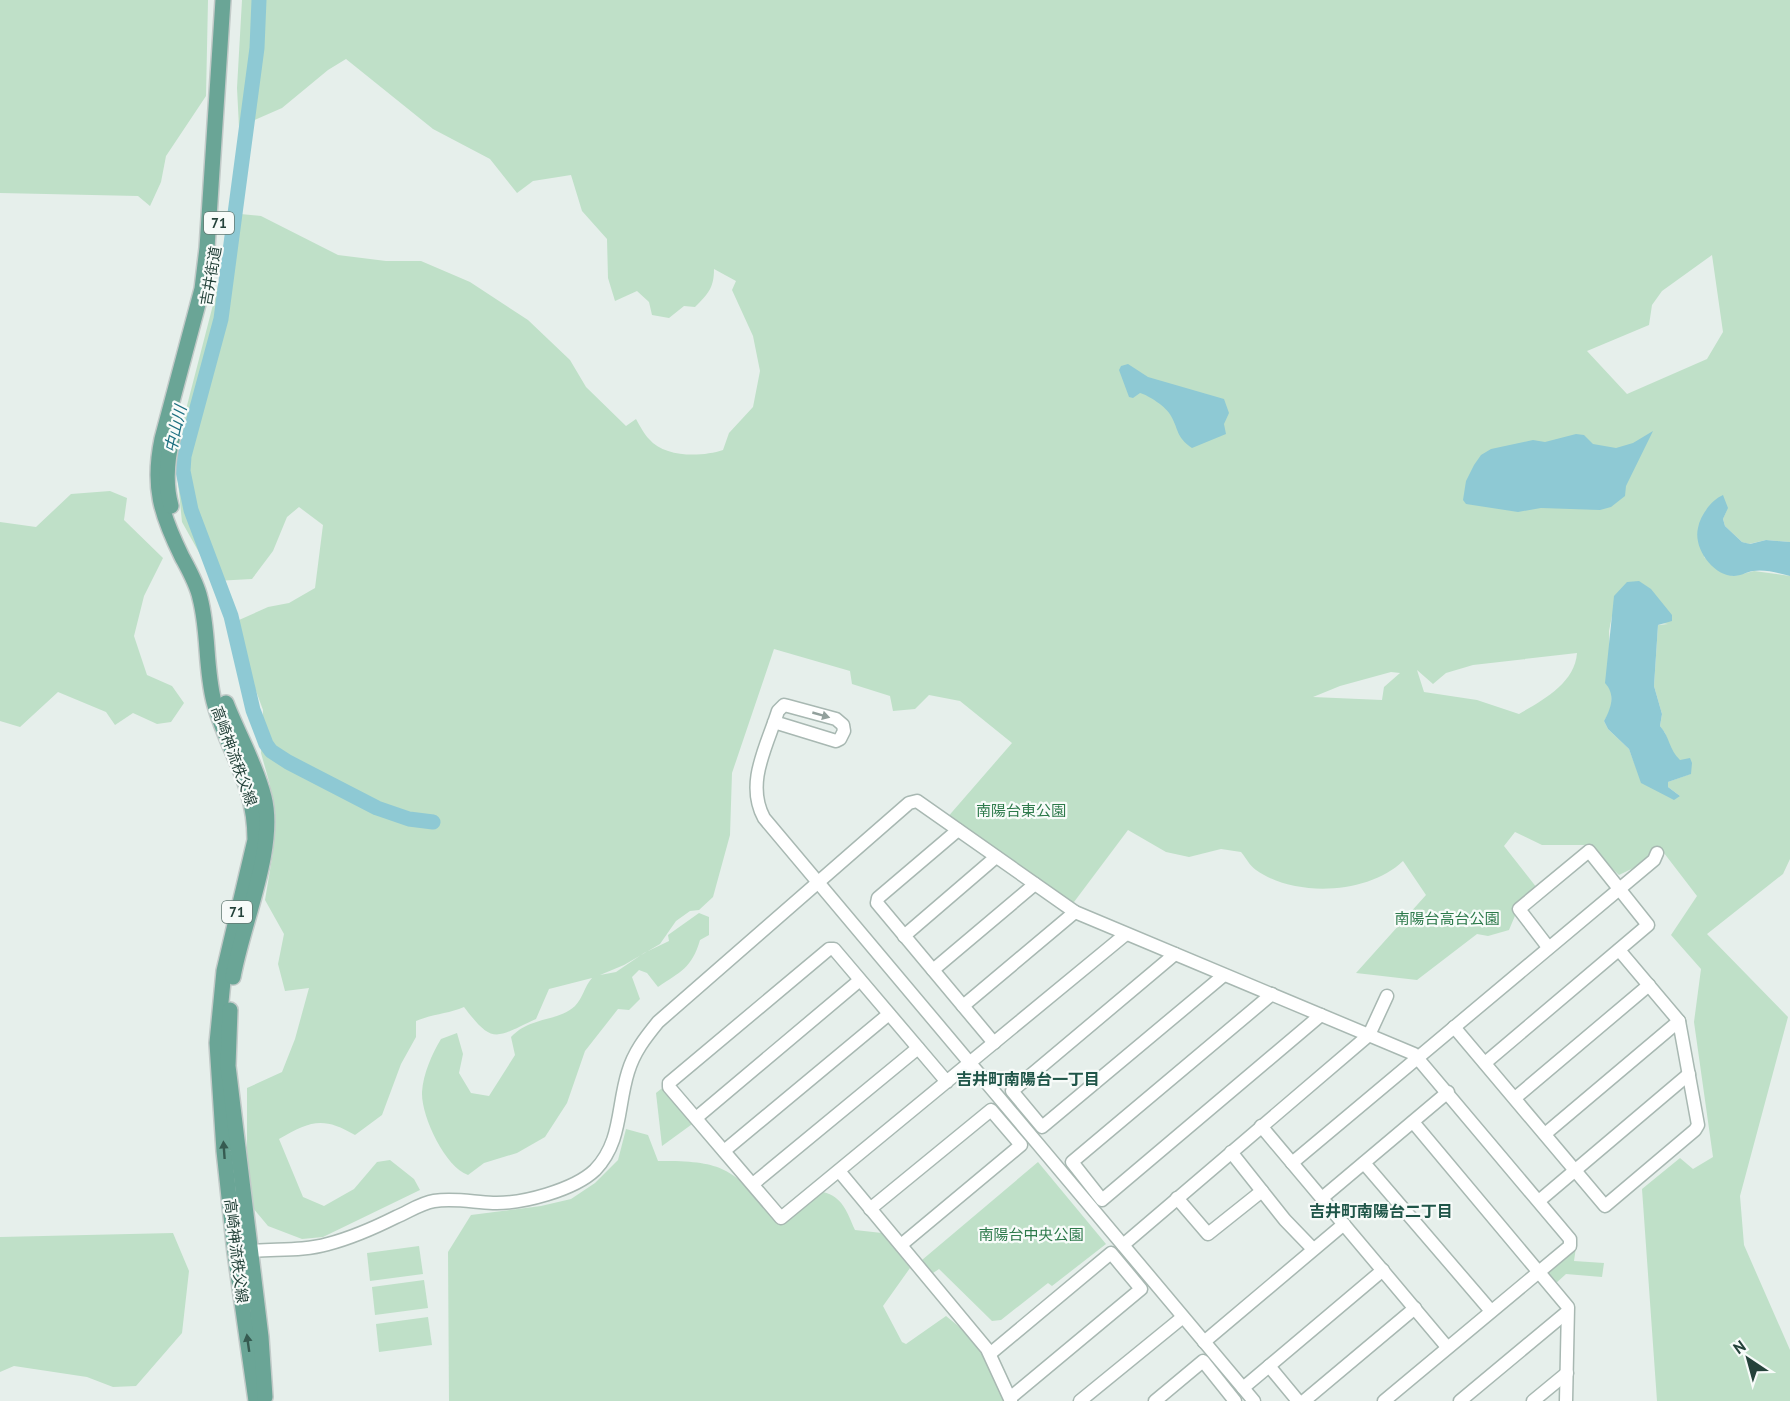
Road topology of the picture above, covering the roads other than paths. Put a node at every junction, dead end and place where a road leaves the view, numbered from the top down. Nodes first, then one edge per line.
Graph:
1 (223, 0) edge
2 (232, 0) edge
3 (167, 440) junction
4 (774, 722) junction
5 (958, 830) junction
6 (1658, 853) dead end
7 (996, 857) junction
8 (818, 882) junction
9 (1035, 884) junction
10 (1618, 888) junction
11 (1075, 912) junction
12 (1126, 934) junction
13 (904, 936) junction
14 (1548, 946) junction
15 (1619, 950) junction
16 (1175, 954) junction
17 (933, 970) junction
18 (1224, 975) junction
19 (860, 980) junction
20 (1649, 985) junction
21 (1272, 994) junction
22 (1387, 996) dead end
23 (963, 1006) junction
24 (889, 1014) junction
25 (1321, 1015) junction
26 (1679, 1021) junction
27 (1454, 1027) junction
28 (1369, 1035) junction
29 (994, 1043) junction
30 (918, 1048) junction
31 (1419, 1057) junction
32 (1485, 1063) junction
33 (970, 1064) junction
34 (1689, 1074) junction
35 (947, 1082) junction
36 (1448, 1092) junction
37 (1515, 1098) junction
38 (696, 1118) junction
39 (1413, 1122) junction
40 (1262, 1126) junction
41 (1545, 1134) junction
42 (724, 1151) junction
43 (1231, 1152) junction
44 (1292, 1163) junction
45 (1364, 1163) junction
46 (1575, 1170) junction
47 (839, 1171) junction
48 (753, 1184) junction
49 (1262, 1191) junction
50 (1177, 1198) junction
51 (1322, 1198) junction
52 (1540, 1200) junction
53 (870, 1209) junction
54 (1344, 1224) junction
55 (901, 1245) junction
56 (1123, 1245) junction
57 (1314, 1249) junction
58 (242, 1252) junction
59 (1383, 1270) junction
60 (1539, 1272) junction
61 (1415, 1308) junction
62 (1491, 1311) junction
63 (1567, 1312) junction
64 (1183, 1317) junction
65 (1204, 1342) junction
66 (1447, 1347) junction
67 (990, 1353) junction
68 (1269, 1366) junction
69 (1567, 1373) junction
70 (1243, 1388) junction
71 (1010, 1399) edge
72 (1231, 1400) edge
73 (256, 1401) edge
74 (265, 1401) edge
75 (1080, 1401) edge
76 (1155, 1401) edge
77 (1254, 1401) edge
78 (1298, 1401) edge
79 (1304, 1401) edge
80 (1384, 1401) edge
81 (1460, 1401) edge
82 (1533, 1401) edge
83 (1566, 1401) edge

1 - 3 main road, 吉井街道 / 71
2 - 3 main road, 吉井街道 / 71
3 - 58 main road, 高崎神流秩父線 / 71
4 -> 4 street
4 - 8 street
5 - 7 street
5 - 8 street
5 - 13 street
6 - 10 street
7 - 9 street
7 - 13 street
8 - 33 street
8 - 58 street
9 - 11 street
9 - 17 street
10 - 14 street
10 - 14 street
10 - 15 street
11 - 12 street
11 - 23 street
12 - 16 street
12 - 29 street
13 - 17 street
14 - 27 street
15 - 20 street
15 - 32 street
16 - 18 street
16 - 18 street
17 - 23 street
18 - 21 street
19 - 24 street
19 - 38 street
19 - 38 street
20 - 26 street
20 - 37 street
21 - 25 street
21 - 25 street
22 - 28 street
23 - 29 street
24 - 30 street
24 - 42 street
25 - 28 street
26 - 34 street
26 - 41 street
27 - 31 street
27 - 32 street
28 - 31 street
28 - 40 street
29 - 33 street
30 - 35 street
30 - 48 street
31 - 36 street
31 - 44 street
32 - 37 street
33 - 35 street
33 - 56 street
34 - 46 street
34 - 46 street
35 - 47 street
36 - 39 street
36 - 52 street
37 - 41 street
38 - 42 street
39 - 45 street
39 - 60 street
40 - 43 street
40 - 44 street
41 - 46 street
42 - 48 street
43 - 49 street
43 - 50 street
44 - 51 street
45 - 51 street
45 - 62 street
46 - 52 street
47 - 48 street
47 - 53 street
49 - 50 street
49 - 57 street
50 - 56 street
51 - 54 street
52 - 60 street
53 - 55 street
53 - 55 street
54 - 57 street
54 - 59 street
55 - 67 street
56 - 64 street
57 - 65 street
73 -> 58 main road, 高崎神流秩父線 / 71
58 - 74 main road, 高崎神流秩父線 / 71
59 - 61 street
59 - 68 street
60 - 62 street
60 - 63 street
61 - 66 street
61 - 79 street
62 - 66 street
63 - 69 street
63 - 81 street
64 - 65 street
64 - 75 street
65 - 70 street
66 - 80 street
67 - 71 street
67 - 71 street
68 - 70 street
68 - 78 street
69 - 82 street
69 - 83 street
70 - 77 street
72 - 76 street

